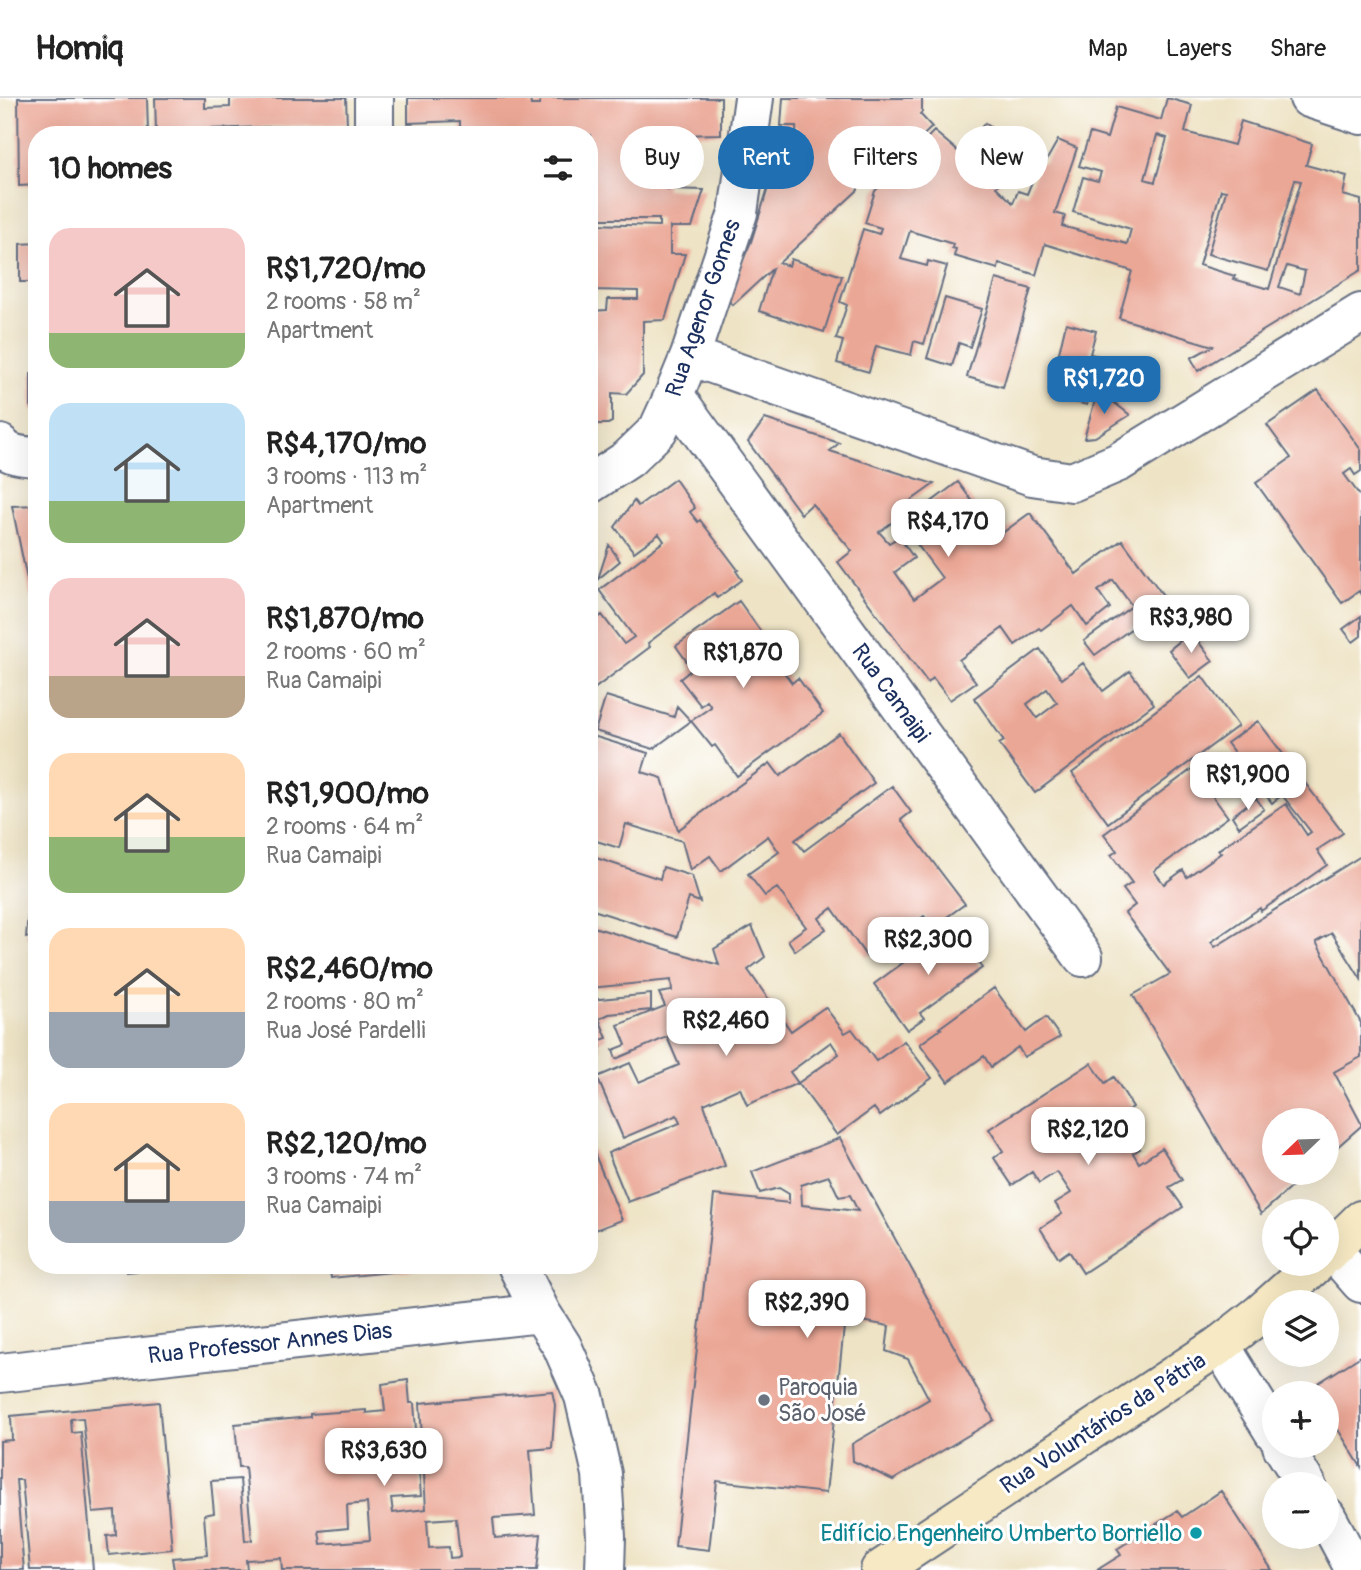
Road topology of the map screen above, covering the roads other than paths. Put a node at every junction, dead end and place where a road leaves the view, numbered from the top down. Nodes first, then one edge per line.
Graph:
1 (374, 98) edge
2 (754, 98) edge
3 (1309, 98) edge
4 (1361, 115) edge
5 (374, 126) edge
6 (1361, 313) edge
7 (690, 356) junction
8 (674, 395) junction
9 (0, 444) edge
10 (28, 456) edge
11 (598, 479) edge
12 (1083, 957) dead end
13 (1361, 1220) edge
14 (1339, 1242) edge
15 (1339, 1266) edge
16 (522, 1274) edge
17 (1303, 1276) edge
18 (1361, 1283) edge
19 (541, 1313) junction
20 (1220, 1346) junction
21 (0, 1373) edge
22 (1262, 1413) edge
23 (1339, 1540) edge
24 (606, 1570) edge
25 (880, 1570) edge
26 (1355, 1570) edge

1 - 5 street
2 - 7 street, Rua Agenor Gomes
3 - 4 street
6 - 7 street
7 - 8 street, Rua Agenor Gomes
8 - 11 street, Rua Agenor Gomes
8 - 12 street, Rua Camaipi
9 - 10 street
13 - 14 main road, Rua Voluntários da Pátria
15 - 18 street
16 - 19 street
17 - 20 main road, Rua Voluntários da Pátria
19 - 21 street, Rua Professor Annes Dias
19 - 24 street
20 - 22 street
20 - 25 main road, Rua Voluntários da Pátria
23 - 26 street

